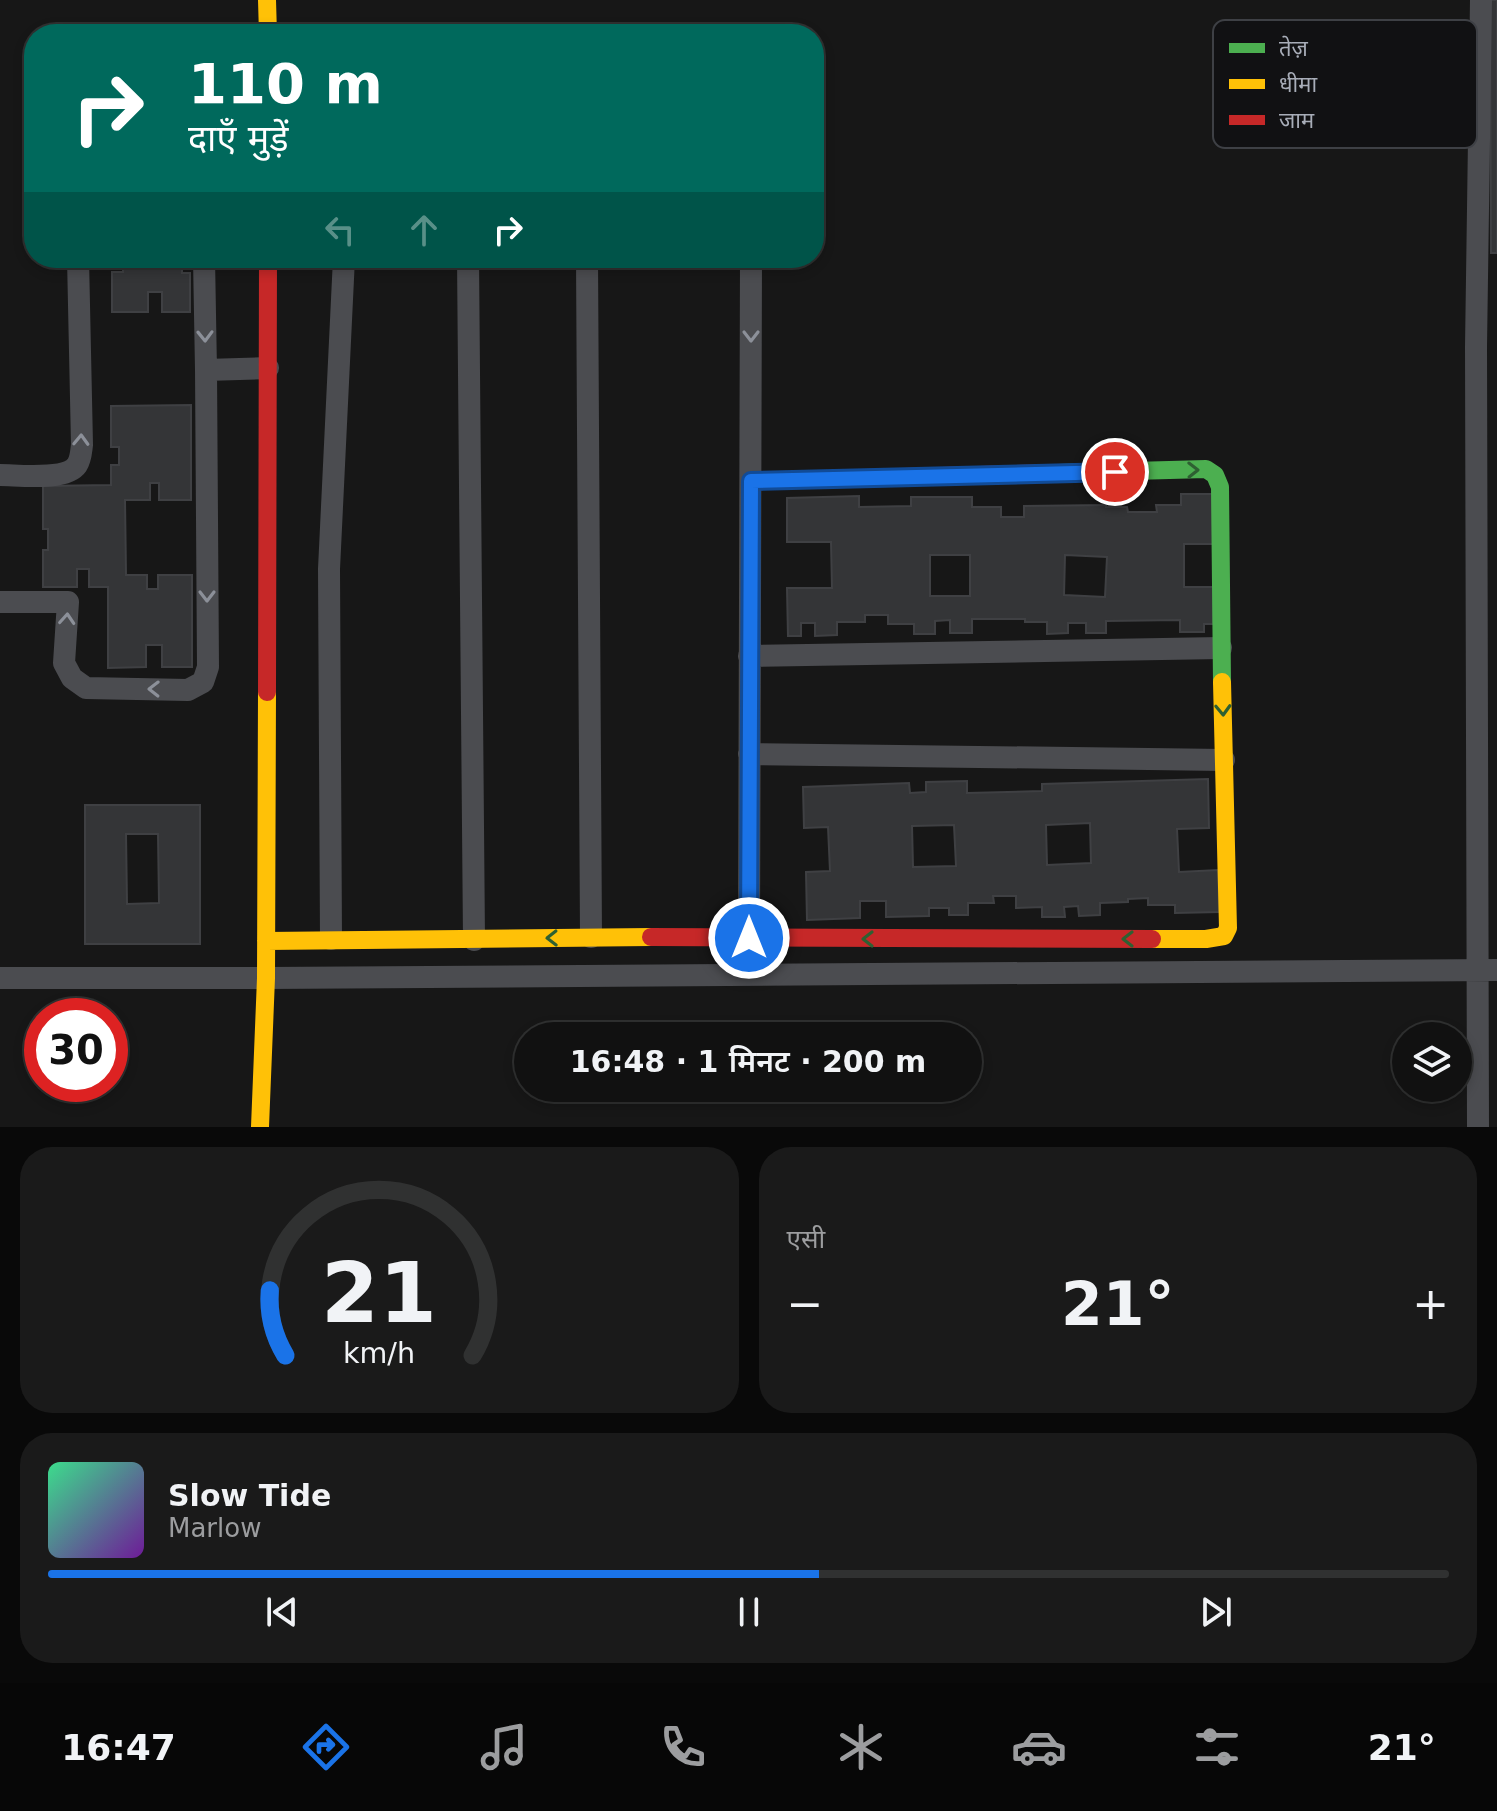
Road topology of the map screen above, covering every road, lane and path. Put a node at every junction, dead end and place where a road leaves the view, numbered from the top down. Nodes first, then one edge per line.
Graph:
1 (267, 0) edge
2 (1481, 0) edge
3 (268, 24) edge
4 (78, 268) edge
5 (204, 268) edge
6 (268, 268) edge
7 (344, 268) edge
8 (468, 268) edge
9 (587, 268) edge
10 (751, 268) edge
11 (1476, 347) junction
12 (1497, 361) edge
13 (268, 368) junction
14 (206, 370) junction
15 (0, 475) edge
16 (751, 481) junction
17 (0, 602) edge
18 (1221, 648) junction
19 (749, 656) junction
20 (749, 754) junction
21 (1224, 760) junction
22 (591, 937) junction
23 (749, 938) junction
24 (331, 939) junction
25 (474, 940) junction
26 (266, 941) junction
27 (1487, 970) edge
28 (0, 978) edge
29 (266, 978) junction
30 (260, 1127) edge
31 (1478, 1127) edge

1 - 3 street
2 - 11 street
15 -> 4 street
5 -> 14 street
6 - 13 street
7 - 24 street
8 - 25 street
9 - 22 street
10 -> 16 street
11 - 12 street
11 - 27 street
13 - 14 street
13 - 26 street
14 -> 17 street
16 -> 18 street
16 - 19 street
18 - 19 street
18 -> 21 street
19 - 20 street
20 - 21 street
20 - 23 street
21 -> 23 street
22 - 23 street
22 -> 25 street
24 - 25 street
24 - 26 street
26 - 29 street
27 - 29 street
27 - 31 street
28 - 29 street
29 - 30 street

